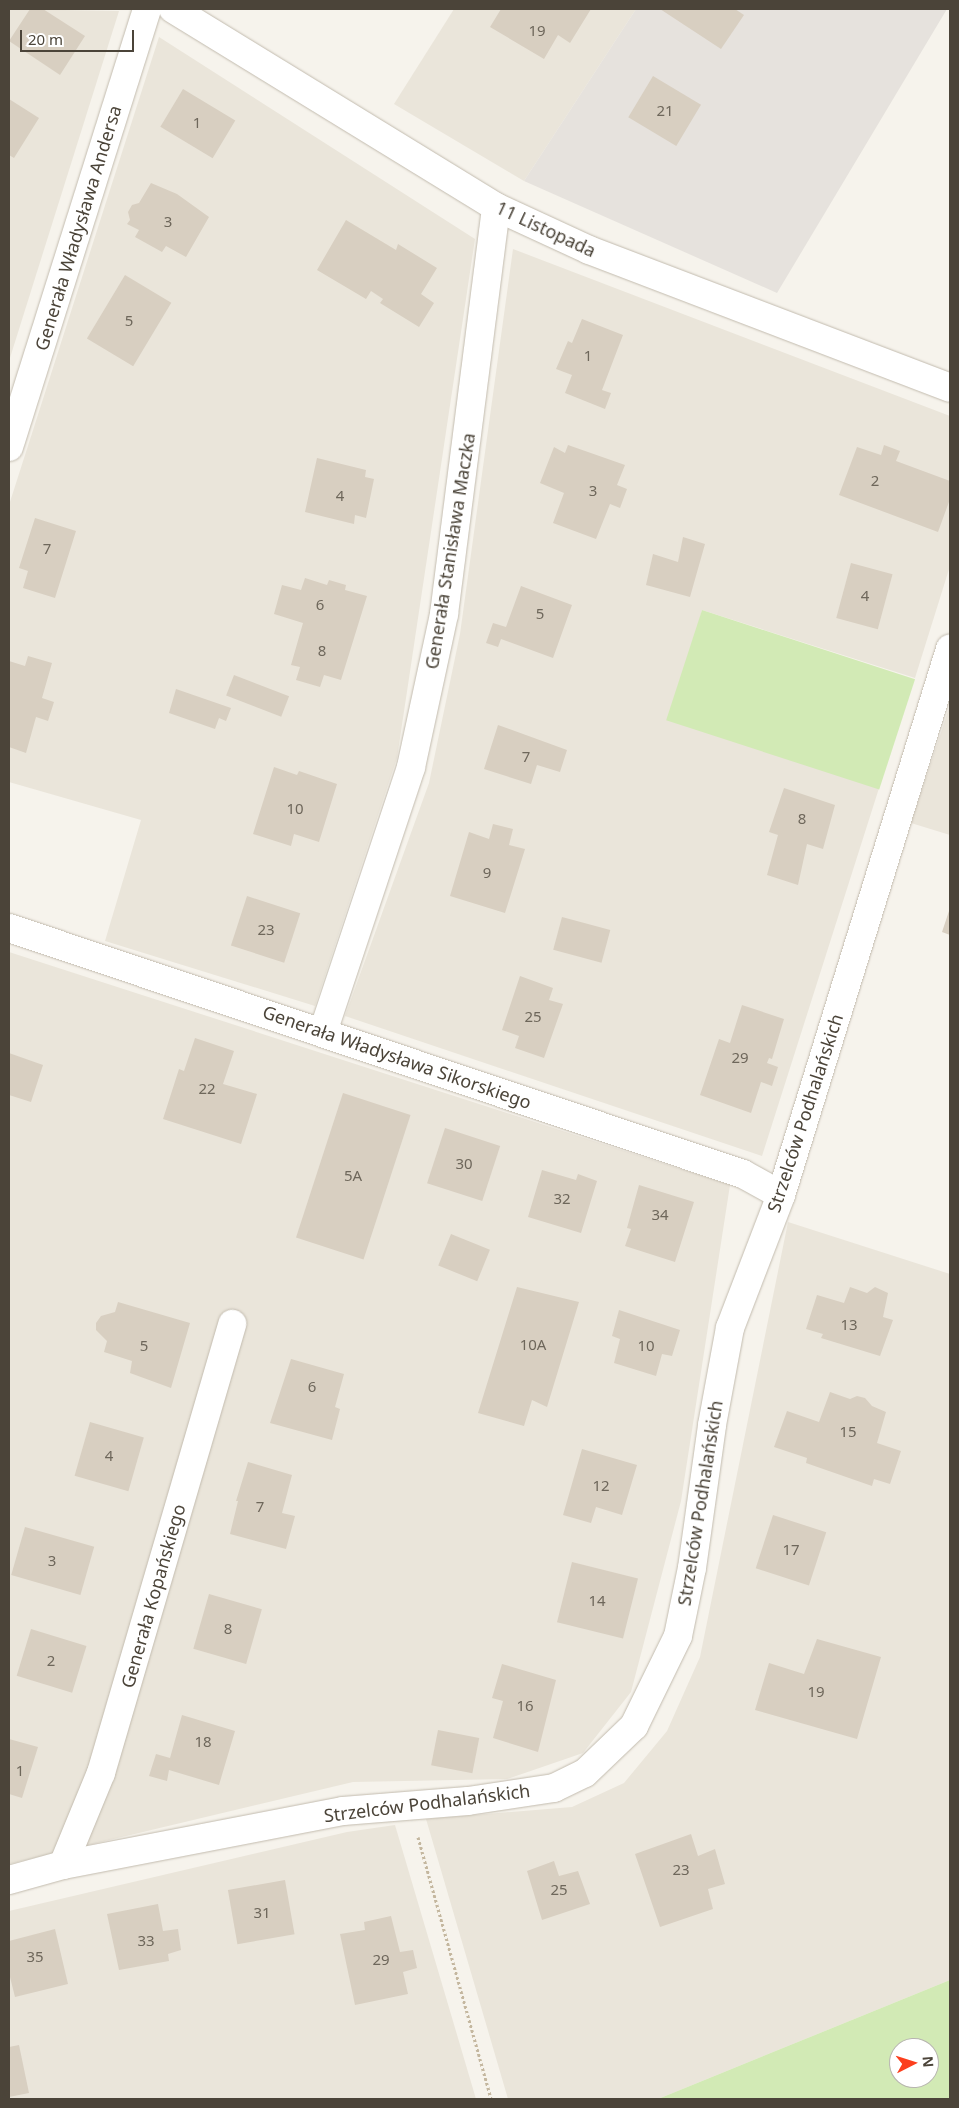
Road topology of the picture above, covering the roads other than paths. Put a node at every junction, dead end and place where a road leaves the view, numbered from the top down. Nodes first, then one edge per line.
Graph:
1 (147, 9) edge
2 (173, 9) edge
3 (496, 207) junction
4 (950, 388) edge
5 (9, 447) edge
6 (950, 650) edge
7 (9, 928) edge
8 (323, 1032) junction
9 (781, 1194) junction
10 (232, 1324) dead end
11 (63, 1865) junction
12 (9, 1880) edge

1 - 5 street, Generała Władysława Andersa
2 - 3 street, 11 Listopada
3 - 4 street, 11 Listopada
3 - 8 street, Generała Stanisława Maczka
6 - 9 street, Strzelców Podhalańskich
7 - 8 street, Generała Władysława Sikorskiego
8 - 9 street, Generała Władysława Sikorskiego
9 - 11 street, Strzelców Podhalańskich
10 - 11 street, Generała Kopańskiego
11 - 12 street, Strzelców Podhalańskich

